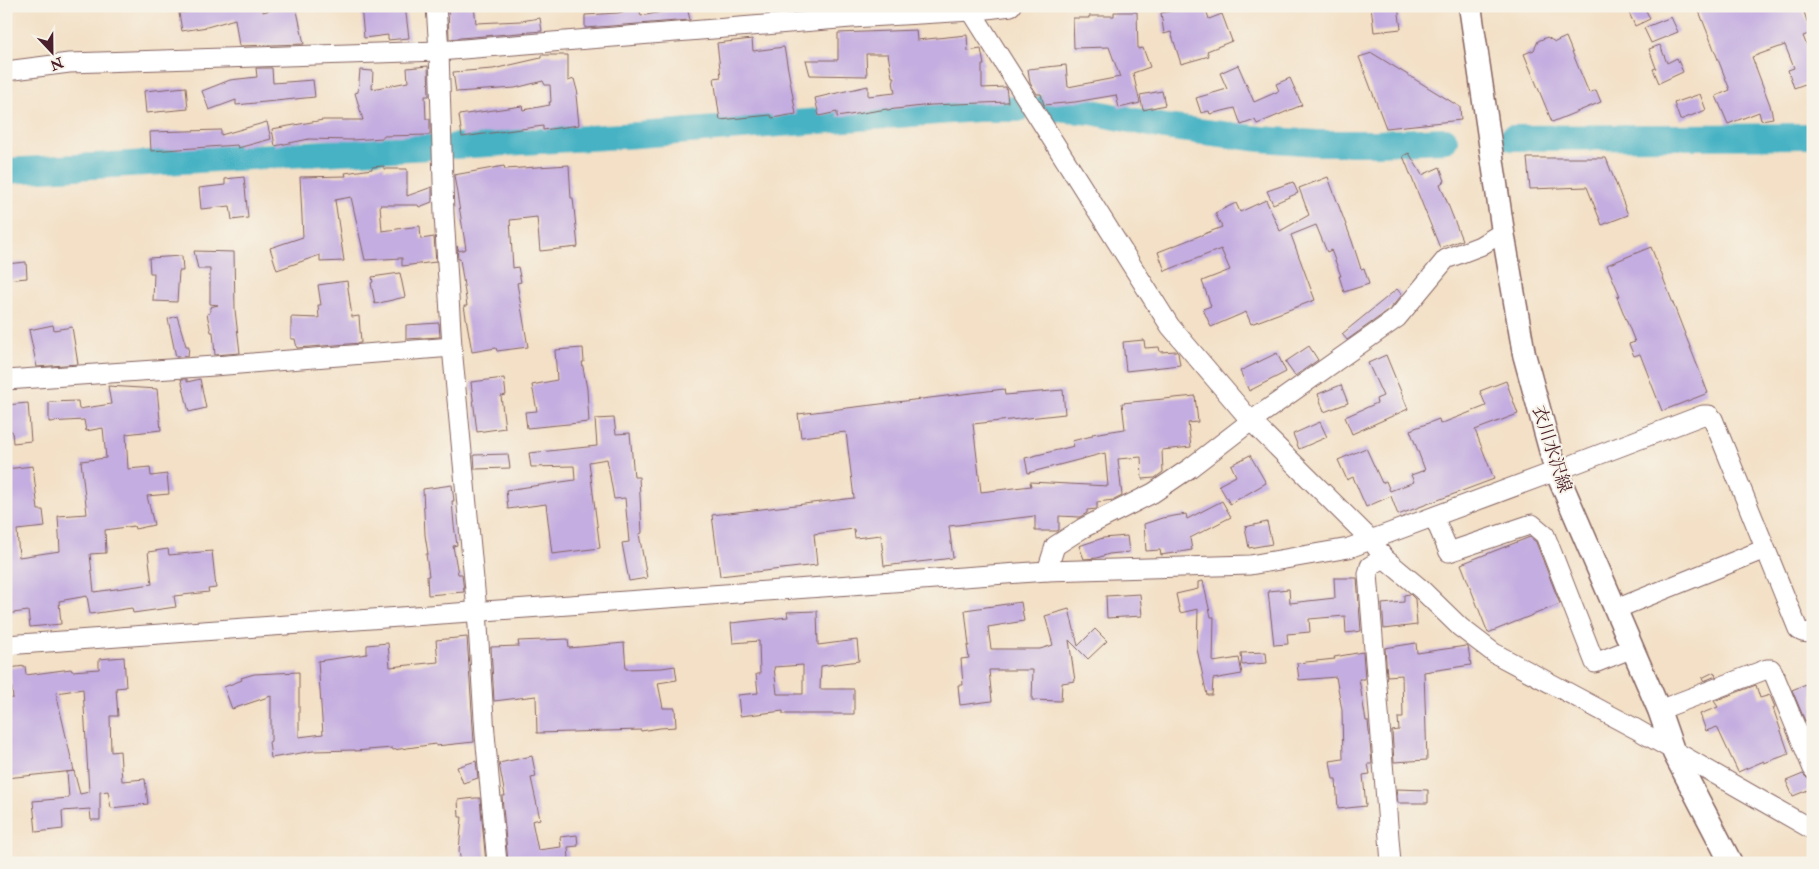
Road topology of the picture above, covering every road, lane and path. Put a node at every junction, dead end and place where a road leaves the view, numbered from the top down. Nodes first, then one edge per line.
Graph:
1 (436, 6) edge
2 (1012, 6) edge
3 (1470, 6) edge
4 (969, 9) edge
5 (440, 51) junction
6 (6, 70) edge
7 (1503, 232) junction
8 (452, 347) junction
9 (6, 380) edge
10 (1251, 421) junction
11 (1556, 471) junction
12 (1434, 517) junction
13 (1371, 540) junction
14 (1765, 549) junction
15 (1384, 558) junction
16 (1047, 571) junction
17 (1616, 609) junction
18 (477, 611) junction
19 (1813, 631) edge
20 (6, 645) edge
21 (1633, 648) junction
22 (1659, 710) junction
23 (1674, 753) junction
24 (1813, 769) edge
25 (1813, 830) edge
26 (497, 863) edge
27 (1391, 863) edge
28 (1731, 863) edge

1 - 5 street
2 - 4 street
3 - 7 main road, 衣川水沢線
4 - 5 street
4 - 10 street
5 - 6 street
5 - 8 street
7 - 10 street
7 - 11 main road, 衣川水沢線
8 - 9 street
8 - 18 street
10 - 13 street
10 - 16 street
11 - 12 street
11 - 14 street
11 - 17 main road, 衣川水沢線
12 - 13 street
12 - 21 street
13 - 15 street
13 - 16 street
14 - 17 street
14 - 19 street
15 - 23 street
15 - 27 street
16 - 18 street
17 - 21 main road, 衣川水沢線
18 - 20 street
18 - 26 street
21 - 22 main road, 衣川水沢線
22 - 23 main road, 衣川水沢線
22 - 24 street
23 - 25 street
23 - 28 main road, 衣川水沢線

